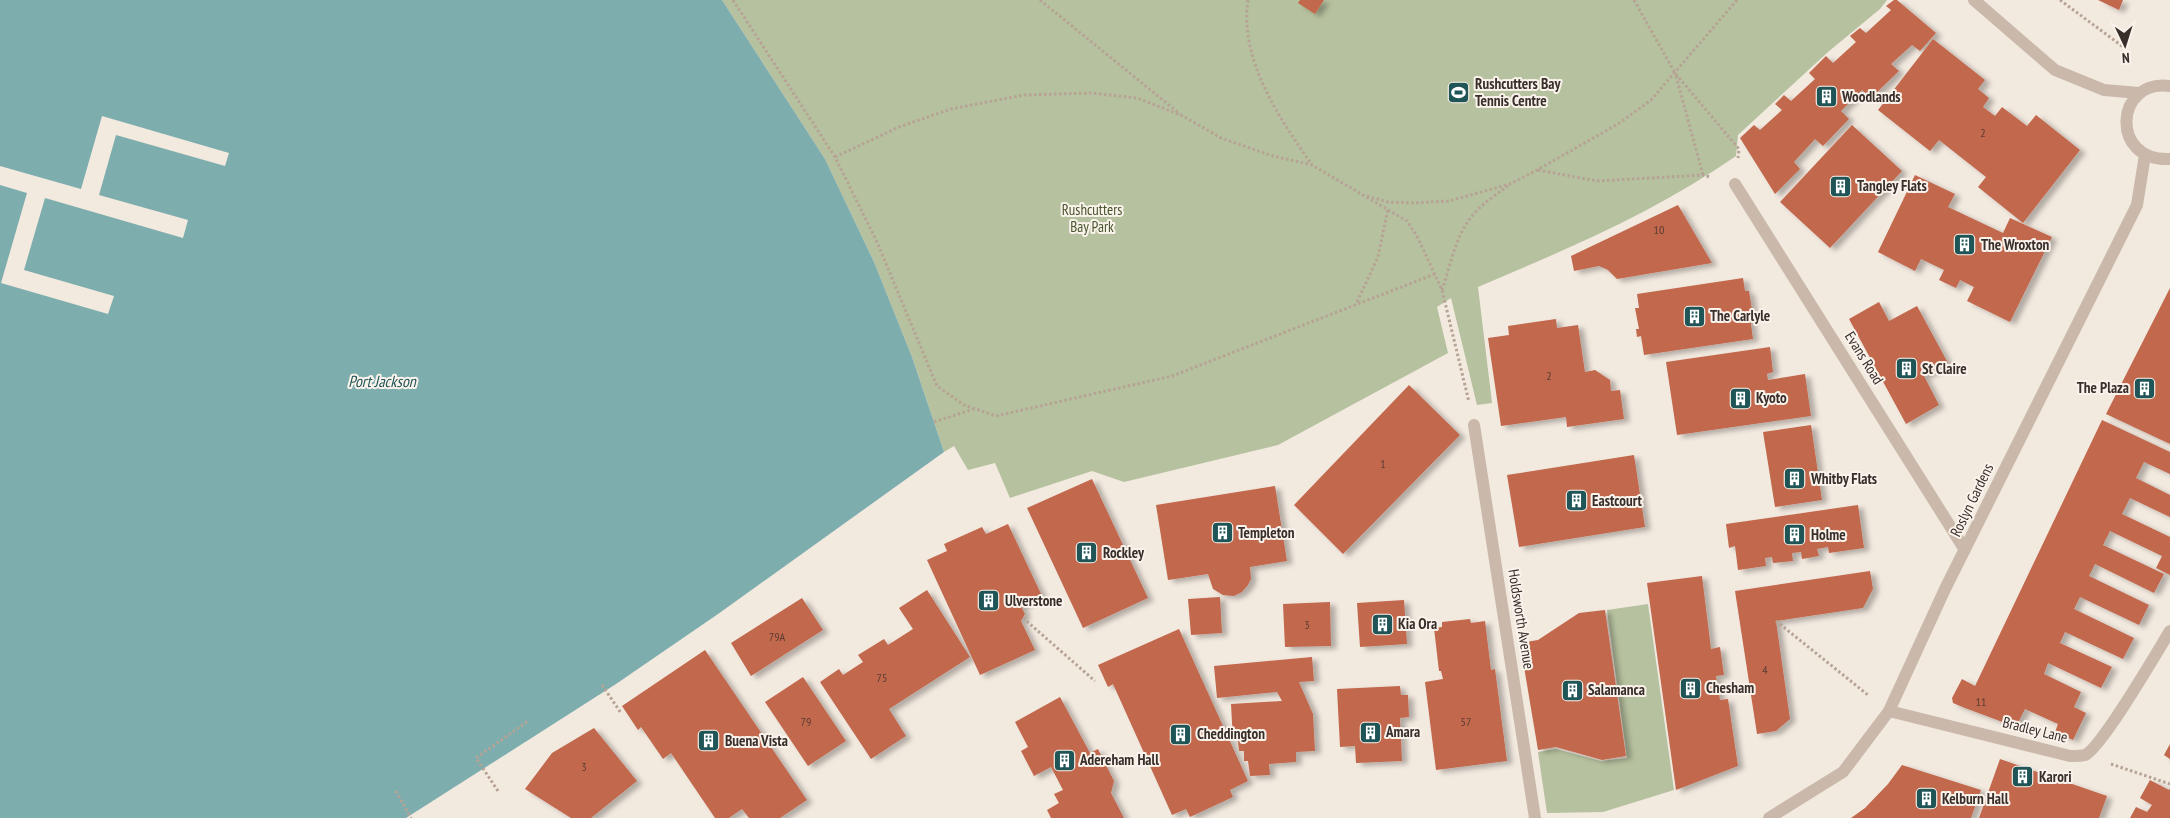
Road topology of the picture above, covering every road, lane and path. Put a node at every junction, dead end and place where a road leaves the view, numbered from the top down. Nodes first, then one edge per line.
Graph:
1 (733, 0) edge
2 (1040, 0) edge
3 (1248, 0) edge
4 (1634, 0) edge
5 (1737, 0) edge
6 (1974, 0) edge
7 (2060, 0) edge
8 (2126, 48) dead end
9 (1675, 73) junction
10 (2170, 86) edge
11 (2139, 93) junction
12 (1183, 116) junction
13 (2145, 155) junction
14 (835, 157) junction
15 (2170, 159) edge
16 (1312, 165) junction
17 (1537, 170) junction
18 (1703, 175) junction
19 (1510, 184) junction
20 (1735, 184) junction
21 (1359, 194) junction
22 (1388, 209) junction
23 (1434, 274) junction
24 (1442, 290) junction
25 (1357, 302) junction
26 (974, 409) junction
27 (934, 422) dead end
28 (1474, 424) joint
29 (1965, 550) junction
30 (1023, 618) dead end
31 (1776, 621) dead end
32 (2170, 630) edge
33 (1095, 681) dead end
34 (602, 686) dead end
35 (1889, 711) junction
36 (621, 713) dead end
37 (528, 721) dead end
38 (2120, 767) dead end
39 (2170, 784) edge
40 (396, 791) dead end
41 (498, 791) dead end
42 (411, 818) edge
43 (1535, 818) edge
44 (1769, 818) edge

1 - 14 path
2 - 12 path
3 - 16 path
4 - 9 path
5 - 9 path
6 - 11 street
7 - 8 path
9 - 17 path
9 - 18 path
9 - 20 path
10 - 11 street
11 - 13 street
12 - 14 path
12 - 16 path
13 - 15 street
13 - 29 street, Roslyn Gardens
14 - 26 path
16 - 21 path
17 - 18 path
17 - 19 path
18 - 20 path
19 - 21 path
19 - 24 path
20 - 29 street, Evans Road
21 - 22 path
22 - 23 path
22 - 25 path
23 - 24 path
23 - 25 path
24 - 28 path
25 - 26 path
26 - 27 path
28 - 43 street, Holdsworth Avenue
29 - 35 street, Roslyn Gardens
30 - 33 path
31 - 35 path
32 - 35 street, Bradley Lane
34 - 36 path
35 - 44 street, Roslyn Gardens
37 - 41 path
38 - 39 path
40 - 42 path

